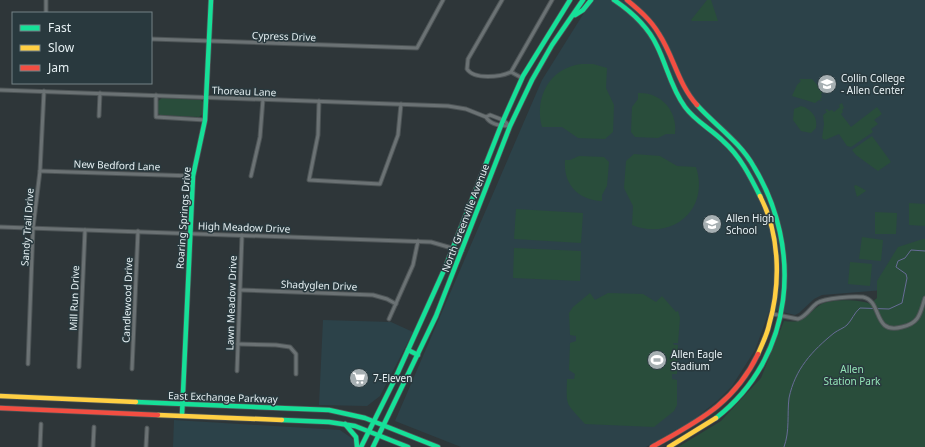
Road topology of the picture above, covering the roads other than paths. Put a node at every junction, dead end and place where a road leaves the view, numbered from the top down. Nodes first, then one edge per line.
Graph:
1 (46, 0) edge
2 (211, 0) edge
3 (443, 0) edge
4 (502, 0) edge
5 (552, 0) edge
6 (570, 0) edge
7 (583, 0) edge
8 (591, 0) edge
9 (614, 0) edge
10 (627, 0) edge
11 (46, 12) edge
12 (573, 16) junction
13 (152, 39) edge
14 (210, 41) junction
15 (511, 72) junction
16 (522, 78) junction
17 (0, 90) edge
18 (44, 91) junction
19 (100, 93) junction
20 (156, 95) junction
21 (207, 97) junction
22 (263, 99) junction
23 (319, 101) junction
24 (401, 104) junction
25 (99, 116) dead end
26 (486, 116) junction
27 (205, 120) junction
28 (503, 120) junction
29 (500, 126) junction
30 (510, 126) junction
31 (40, 171) junction
32 (193, 176) junction
33 (251, 176) dead end
34 (0, 227) edge
35 (33, 228) junction
36 (85, 230) junction
37 (138, 231) junction
38 (190, 233) junction
39 (242, 235) junction
40 (418, 241) junction
41 (454, 248) junction
42 (462, 251) junction
43 (240, 290) junction
44 (925, 298) edge
45 (396, 304) junction
46 (773, 314) junction
47 (781, 316) junction
48 (389, 319) dead end
49 (238, 344) junction
50 (408, 350) junction
51 (418, 355) junction
52 (28, 364) dead end
53 (79, 367) dead end
54 (132, 369) dead end
55 (236, 371) dead end
56 (296, 374) dead end
57 (0, 396) edge
58 (182, 404) junction
59 (0, 408) edge
60 (283, 408) junction
61 (182, 415) junction
62 (283, 419) junction
63 (374, 421) junction
64 (41, 424) dead end
65 (345, 424) junction
66 (383, 425) junction
67 (94, 428) dead end
68 (147, 428) dead end
69 (368, 431) junction
70 (379, 435) junction
71 (665, 440) junction
72 (40, 447) edge
73 (93, 447) edge
74 (146, 447) edge
75 (358, 447) edge
76 (361, 447) edge
77 (373, 447) edge
78 (408, 447) edge
79 (438, 447) edge
80 (652, 447) edge
81 (669, 447) edge

1 - 11 street
2 - 14 main road, Roaring Springs Drive
3 - 14 street, Cypress Drive
4 - 15 street
5 - 15 street
6 - 16 main road, North Greenville Avenue
7 - 12 main road, North Greenville Avenue
8 - 12 main road
9 - 46 main road
10 - 47 main road
12 - 30 main road, North Greenville Avenue
13 - 14 street, Cypress Drive
14 - 21 main road, Roaring Springs Drive
15 - 16 street
16 - 28 main road, North Greenville Avenue
17 - 18 street, Thoreau Lane
18 - 19 street, Thoreau Lane
18 - 31 street, Sandy Trail Drive
19 - 20 street, Thoreau Lane
19 - 25 street
20 - 21 street, Thoreau Lane
20 - 27 street
21 - 22 street, Thoreau Lane
21 - 27 main road, Roaring Springs Drive
22 - 23 street, Thoreau Lane
22 - 33 street
23 - 24 street, Thoreau Lane
23 - 24 street
24 - 26 street, Thoreau Lane
26 - 28 street, Thoreau Lane
26 - 29 street, Thoreau Lane
27 - 32 main road, Roaring Springs Drive
28 - 29 main road, North Greenville Avenue
28 - 30 street, Thoreau Lane
29 - 30 street
29 - 41 main road, North Greenville Avenue
30 - 42 main road, North Greenville Avenue
31 - 32 street, New Bedford Lane
31 - 35 street, Sandy Trail Drive
32 - 38 main road, Roaring Springs Drive
34 - 35 street, High Meadow Drive
35 - 36 street, High Meadow Drive
35 - 52 street, Sandy Trail Drive
36 - 37 street, High Meadow Drive
36 - 53 street, Mill Run Drive
37 - 38 street, High Meadow Drive
37 - 54 street, Candlewood Drive
38 - 39 street, High Meadow Drive
38 - 58 main road, Roaring Springs Drive
39 - 40 street, High Meadow Drive
39 - 43 street, Lawn Meadow Drive
40 - 41 street, High Meadow Drive
40 - 45 street
41 - 42 street, High Meadow Drive
41 - 50 main road, North Greenville Avenue
42 - 51 main road, North Greenville Avenue
43 - 45 street, Shadyglen Drive
43 - 49 street, Lawn Meadow Drive
44 - 47 street
45 - 48 street
46 - 47 street
46 - 71 main road
47 - 81 main road
49 - 55 street, Lawn Meadow Drive
49 - 56 street
50 - 51 main road
50 - 63 main road, North Greenville Avenue
51 - 66 main road, North Greenville Avenue
57 - 58 main road, East Exchange Parkway
58 - 60 main road, East Exchange Parkway
58 - 61 main road, Roaring Springs Drive
59 - 61 main road, East Exchange Parkway
60 - 62 main road
60 - 63 main road, East Exchange Parkway
61 - 62 main road, East Exchange Parkway
62 - 65 main road, East Exchange Parkway
63 - 66 main road, East Exchange Parkway
63 - 69 main road, North Greenville Avenue
64 - 72 street
65 - 69 main road, East Exchange Parkway
65 - 75 main road
66 - 70 main road, North Greenville Avenue
66 - 79 main road, East Exchange Parkway
67 - 73 street
68 - 74 street
69 - 70 main road, East Exchange Parkway
69 - 76 main road, North Greenville Avenue
70 - 77 main road, North Greenville Avenue
70 - 78 main road, East Exchange Parkway
71 - 80 main road
71 - 81 main road

